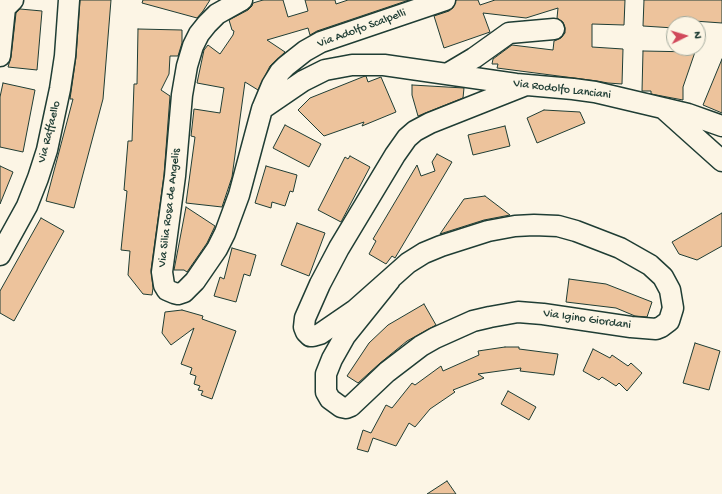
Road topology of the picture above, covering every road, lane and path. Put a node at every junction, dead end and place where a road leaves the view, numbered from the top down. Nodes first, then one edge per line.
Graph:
1 (13, 0) edge
2 (69, 0) edge
3 (242, 0) edge
4 (445, 0) edge
5 (554, 29) dead end
6 (0, 56) edge
7 (447, 74) junction
8 (526, 85) junction
9 (262, 109) junction
10 (663, 109) junction
11 (722, 126) edge
12 (722, 161) edge
13 (0, 255) edge
14 (390, 280) junction

1 - 6 street
2 - 13 street, Via Raffaello
3 - 9 street, Via Silia Rosa de Angelis
4 - 9 street, Via Adolfo Scalpelli
5 - 7 street
7 - 8 street, Via Rodolfo Lanciani
7 - 9 street, Via Rodolfo Lanciani
8 - 10 street, Via Rodolfo Lanciani
8 - 14 street, Via Igino Giordani
10 - 11 street, Via Rodolfo Lanciani
10 - 12 street
14 - 14 street, Via Igino Giordani

